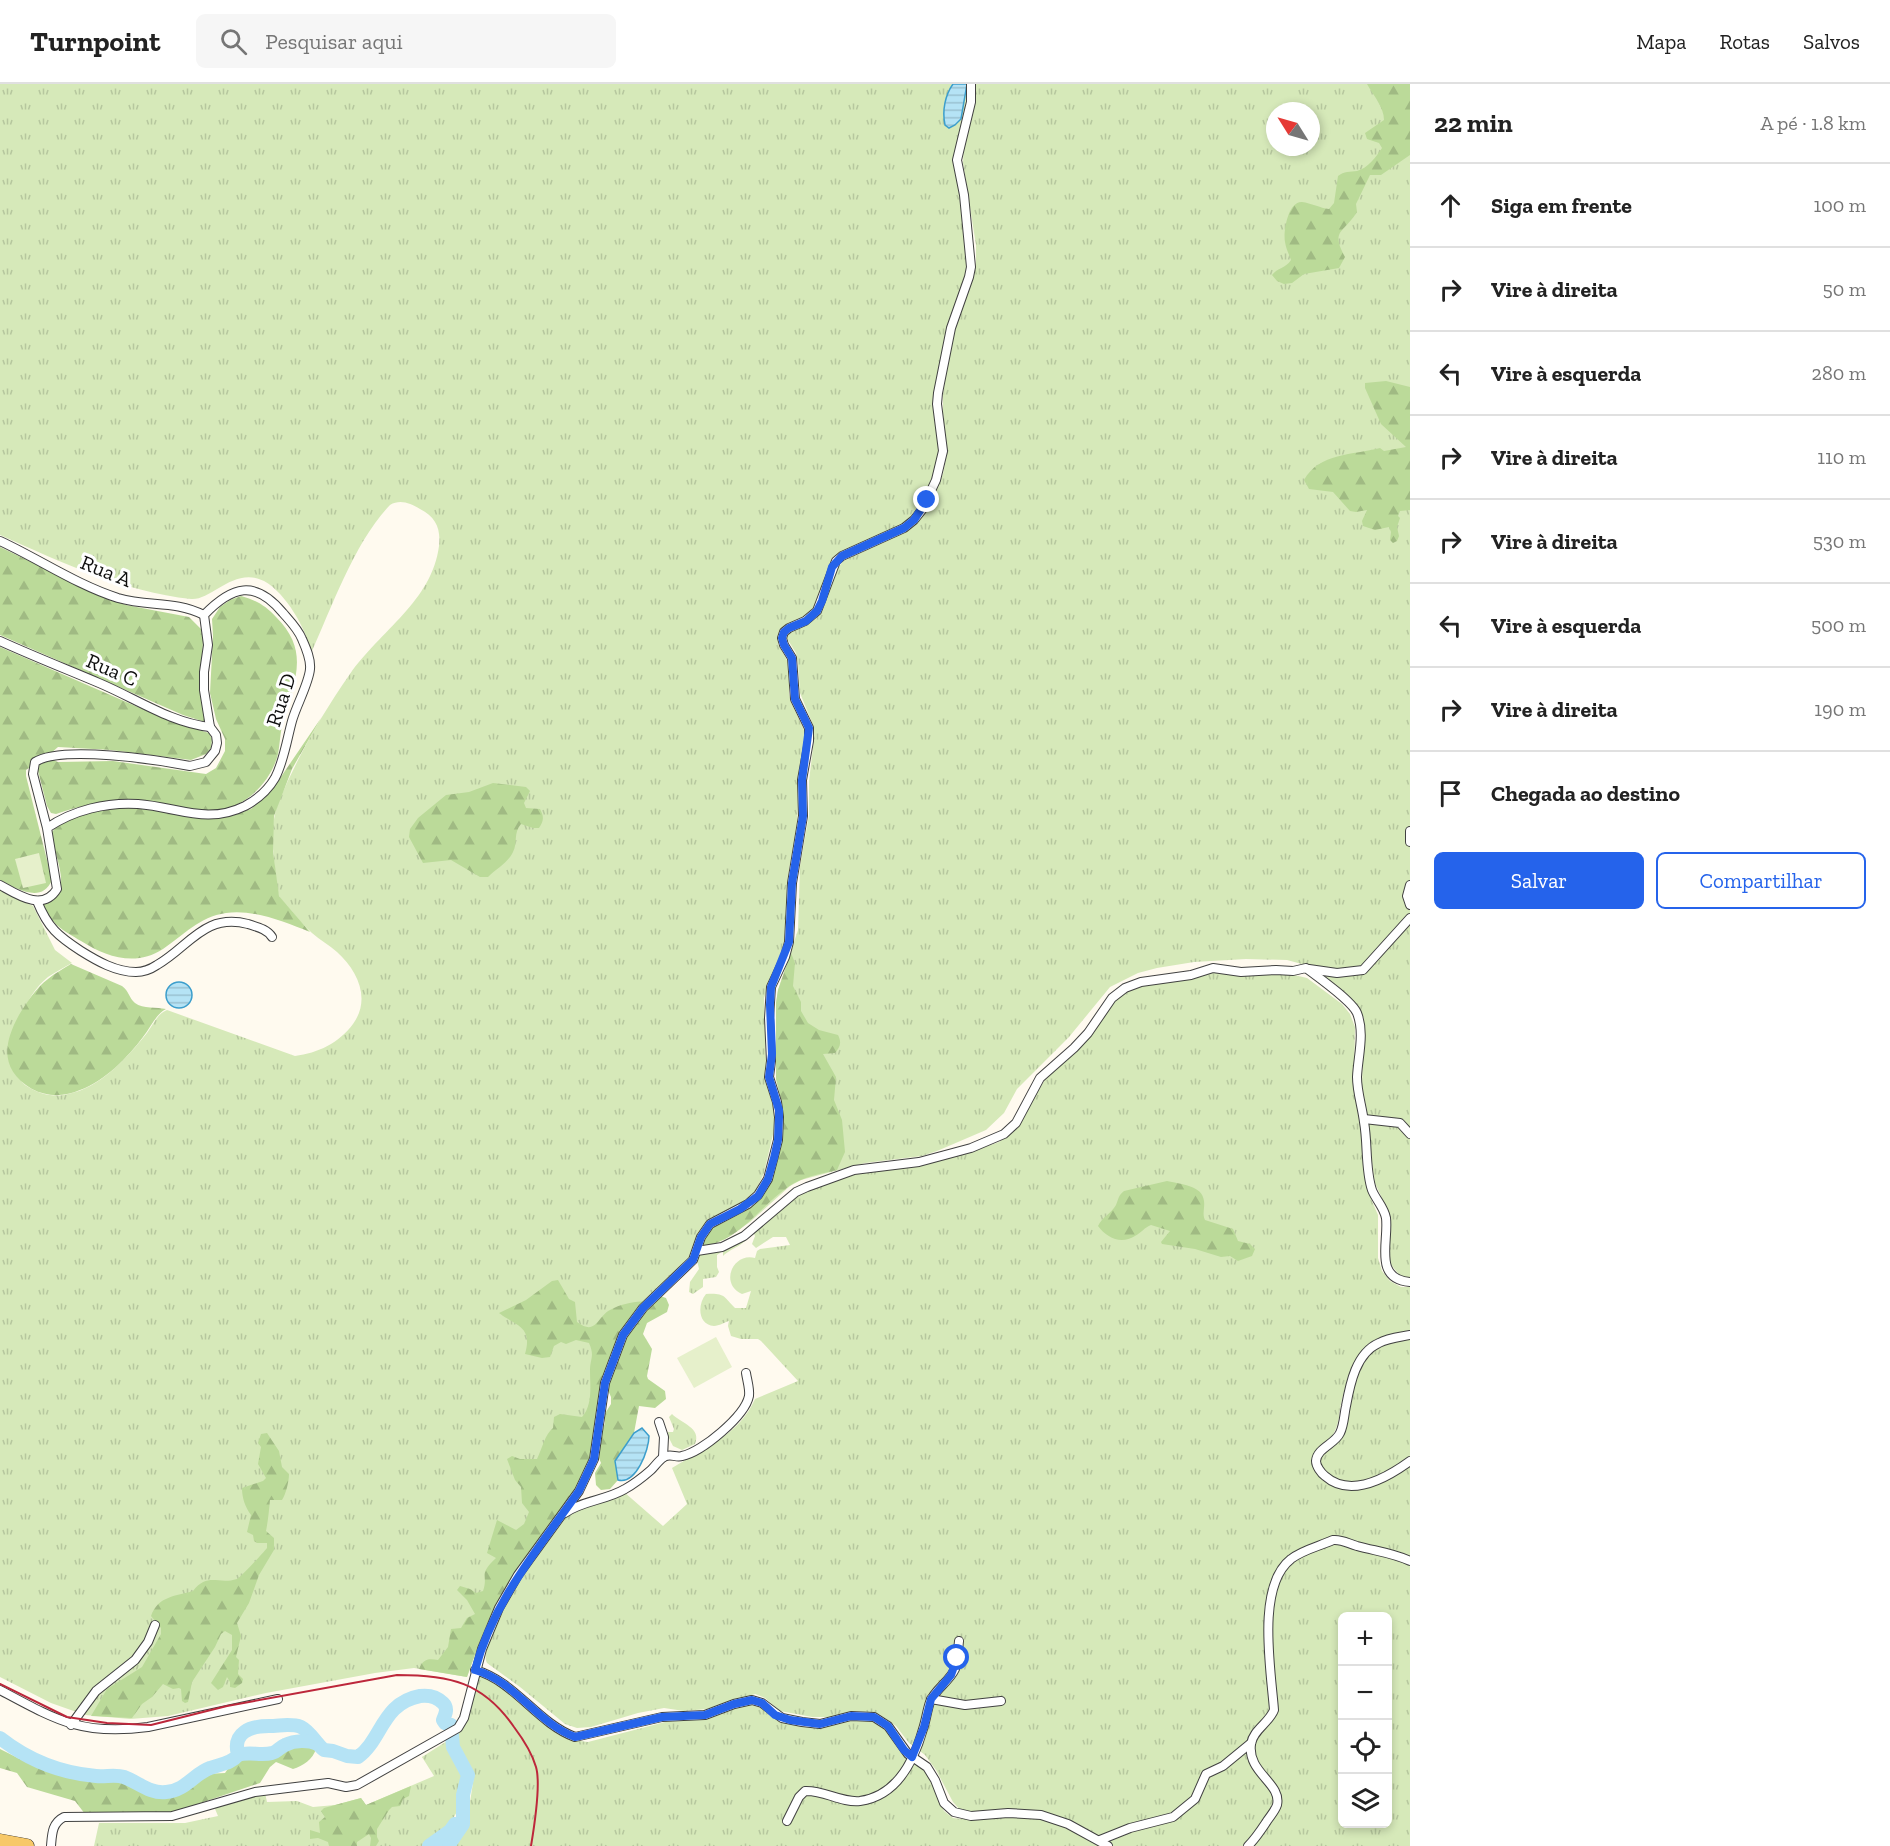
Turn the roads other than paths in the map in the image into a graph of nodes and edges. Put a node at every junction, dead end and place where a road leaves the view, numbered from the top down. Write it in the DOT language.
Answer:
graph roads {
  1 [pos="971,84"];
  2 [pos="0,541"];
  3 [pos="204,615"];
  4 [pos="0,641"];
  5 [pos="210,727"];
  6 [pos="47,828"];
  7 [pos="1410,831"];
  8 [pos="1410,842"];
  9 [pos="0,885"];
  10 [pos="1410,885"];
  11 [pos="37,901"];
  12 [pos="1410,905"];
  13 [pos="1410,918"];
  14 [pos="272,937"];
  15 [pos="1306,968"];
  16 [pos="1364,1119"];
  17 [pos="1410,1134"];
  18 [pos="697,1251"];
  19 [pos="1410,1282"];
  20 [pos="1410,1335"];
  21 [pos="746,1373"];
  22 [pos="659,1422"];
  23 [pos="663,1457"];
  24 [pos="1410,1461"];
  25 [pos="560,1517"];
  26 [pos="1410,1561"];
  27 [pos="155,1625"];
  28 [pos="959,1641"];
  29 [pos="475,1670"];
  30 [pos="0,1690"];
  31 [pos="278,1699"];
  32 [pos="931,1699"];
  33 [pos="1001,1701"];
  34 [pos="72,1725"];
  35 [pos="1251,1743"];
  36 [pos="912,1757"];
  37 [pos="787,1821"];
  38 [pos="1100,1840"];
  39 [pos="0,1841"];
  40 [pos="27,1846"];
  41 [pos="51,1846"];
  42 [pos="1108,1846"];
  43 [pos="1248,1846"];
  1 -- 18 [label="street"];
  2 -- 3 [label="street, Rua A"];
  3 -- 5 [label="street"];
  3 -- 6 [label="street, Rua D"];
  4 -- 5 [label="street, Rua C"];
  5 -- 6 [label="street"];
  6 -- 11 [label="street"];
  7 -- 8 [label="street"];
  9 -- 11 [label="street"];
  10 -- 12 [label="street"];
  11 -- 14 [label="street"];
  13 -- 15 [label="street"];
  15 -- 16 [label="street"];
  15 -- 18 [label="street"];
  16 -- 17 [label="street"];
  16 -- 19 [label="street"];
  18 -- 25 [label="street"];
  20 -- 24 [label="street"];
  21 -- 23 [label="street"];
  22 -- 23 [label="street"];
  23 -- 25 [label="street"];
  25 -- 29 [label="street"];
  26 -- 35 [label="street"];
  27 -- 34 [label="street"];
  28 -- 32 [label="street"];
  29 -- 36 [label="street"];
  29 -- 41 [label="street"];
  30 -- 34 [label="street"];
  31 -- 34 [label="street"];
  32 -- 33 [label="street"];
  32 -- 36 [label="street"];
  35 -- 38 [label="street"];
  35 -- 43 [label="street"];
  36 -- 37 [label="street"];
  36 -- 38 [label="street"];
  38 -- 42 [label="street"];
  39 -- 40 [label="main road"];
}
